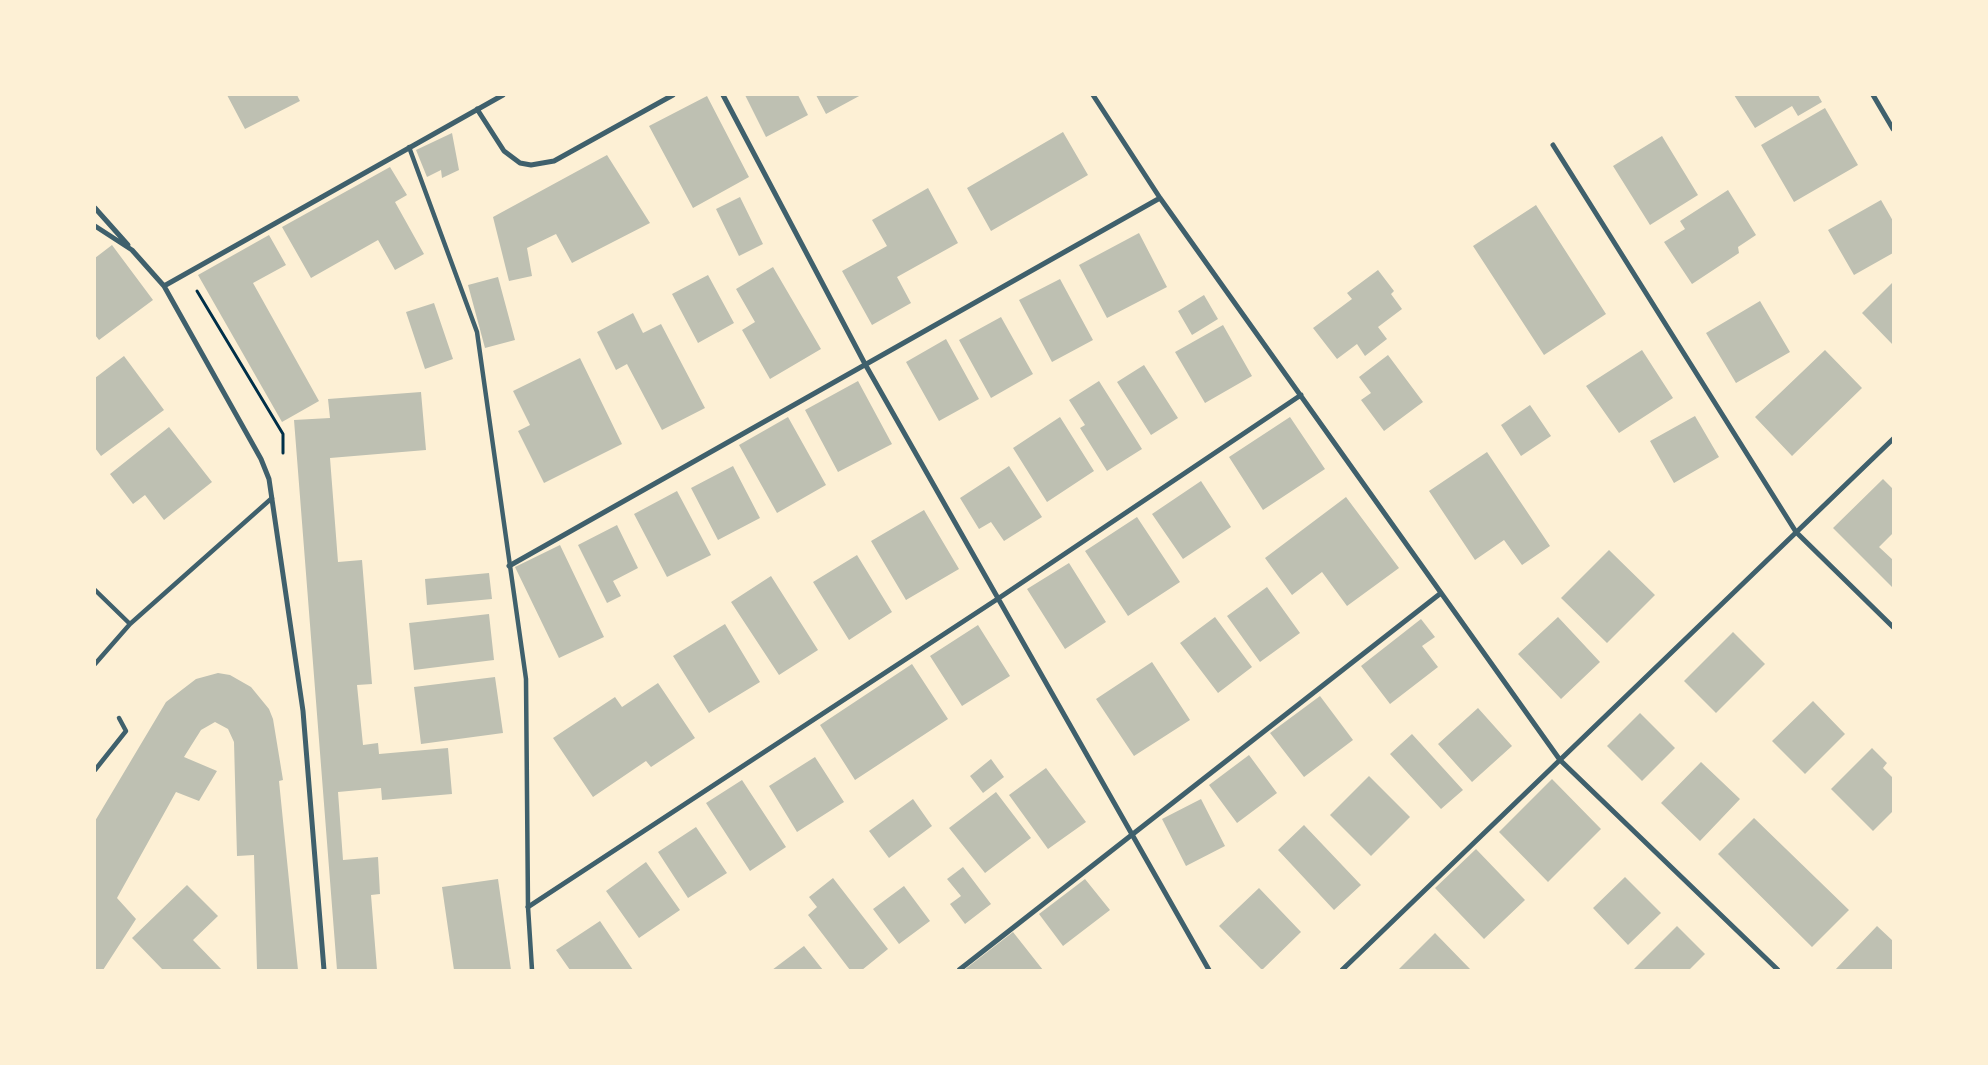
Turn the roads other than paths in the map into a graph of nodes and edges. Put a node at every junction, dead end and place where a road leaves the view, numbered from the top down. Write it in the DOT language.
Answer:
graph roads {
  1 [pos="503,95"];
  2 [pos="673,95"];
  3 [pos="724,95"];
  4 [pos="1093,95"];
  5 [pos="1872,95"];
  6 [pos="477,109"];
  7 [pos="1893,129"];
  8 [pos="1553,145"];
  9 [pos="409,147"];
  10 [pos="1160,198"];
  11 [pos="95,208"];
  12 [pos="95,226"];
  13 [pos="132,250"];
  14 [pos="164,286"];
  15 [pos="866,364"];
  16 [pos="1301,395"];
  17 [pos="1893,439"];
  18 [pos="273,498"];
  19 [pos="1796,532"];
  20 [pos="510,566"];
  21 [pos="95,590"];
  22 [pos="1441,593"];
  23 [pos="998,598"];
  24 [pos="130,624"];
  25 [pos="1893,626"];
  26 [pos="95,664"];
  27 [pos="119,718"];
  28 [pos="1560,760"];
  29 [pos="95,770"];
  30 [pos="1132,836"];
  31 [pos="528,907"];
  32 [pos="324,970"];
  33 [pos="532,970"];
  34 [pos="959,970"];
  35 [pos="1209,970"];
  36 [pos="1342,970"];
  37 [pos="1778,970"];
  1 -- 6 [label="street"];
  2 -- 6 [label="street"];
  3 -- 15 [label="street"];
  4 -- 10 [label="street"];
  5 -- 7 [label="street"];
  6 -- 9 [label="street"];
  8 -- 19 [label="street"];
  9 -- 14 [label="street"];
  9 -- 20 [label="street"];
  10 -- 15 [label="street"];
  10 -- 16 [label="street"];
  11 -- 13 [label="street"];
  12 -- 13 [label="street"];
  13 -- 14 [label="street"];
  14 -- 18 [label="street"];
  15 -- 20 [label="street"];
  15 -- 23 [label="street"];
  16 -- 22 [label="street"];
  16 -- 23 [label="street"];
  17 -- 19 [label="street"];
  18 -- 24 [label="street"];
  18 -- 32 [label="street"];
  19 -- 25 [label="street"];
  19 -- 28 [label="street"];
  20 -- 31 [label="street"];
  21 -- 24 [label="street"];
  22 -- 28 [label="street"];
  22 -- 30 [label="street"];
  23 -- 30 [label="street"];
  23 -- 31 [label="street"];
  24 -- 26 [label="street"];
  27 -- 29 [label="street"];
  28 -- 36 [label="street"];
  28 -- 37 [label="street"];
  30 -- 34 [label="street"];
  30 -- 35 [label="street"];
  31 -- 33 [label="street"];
}
